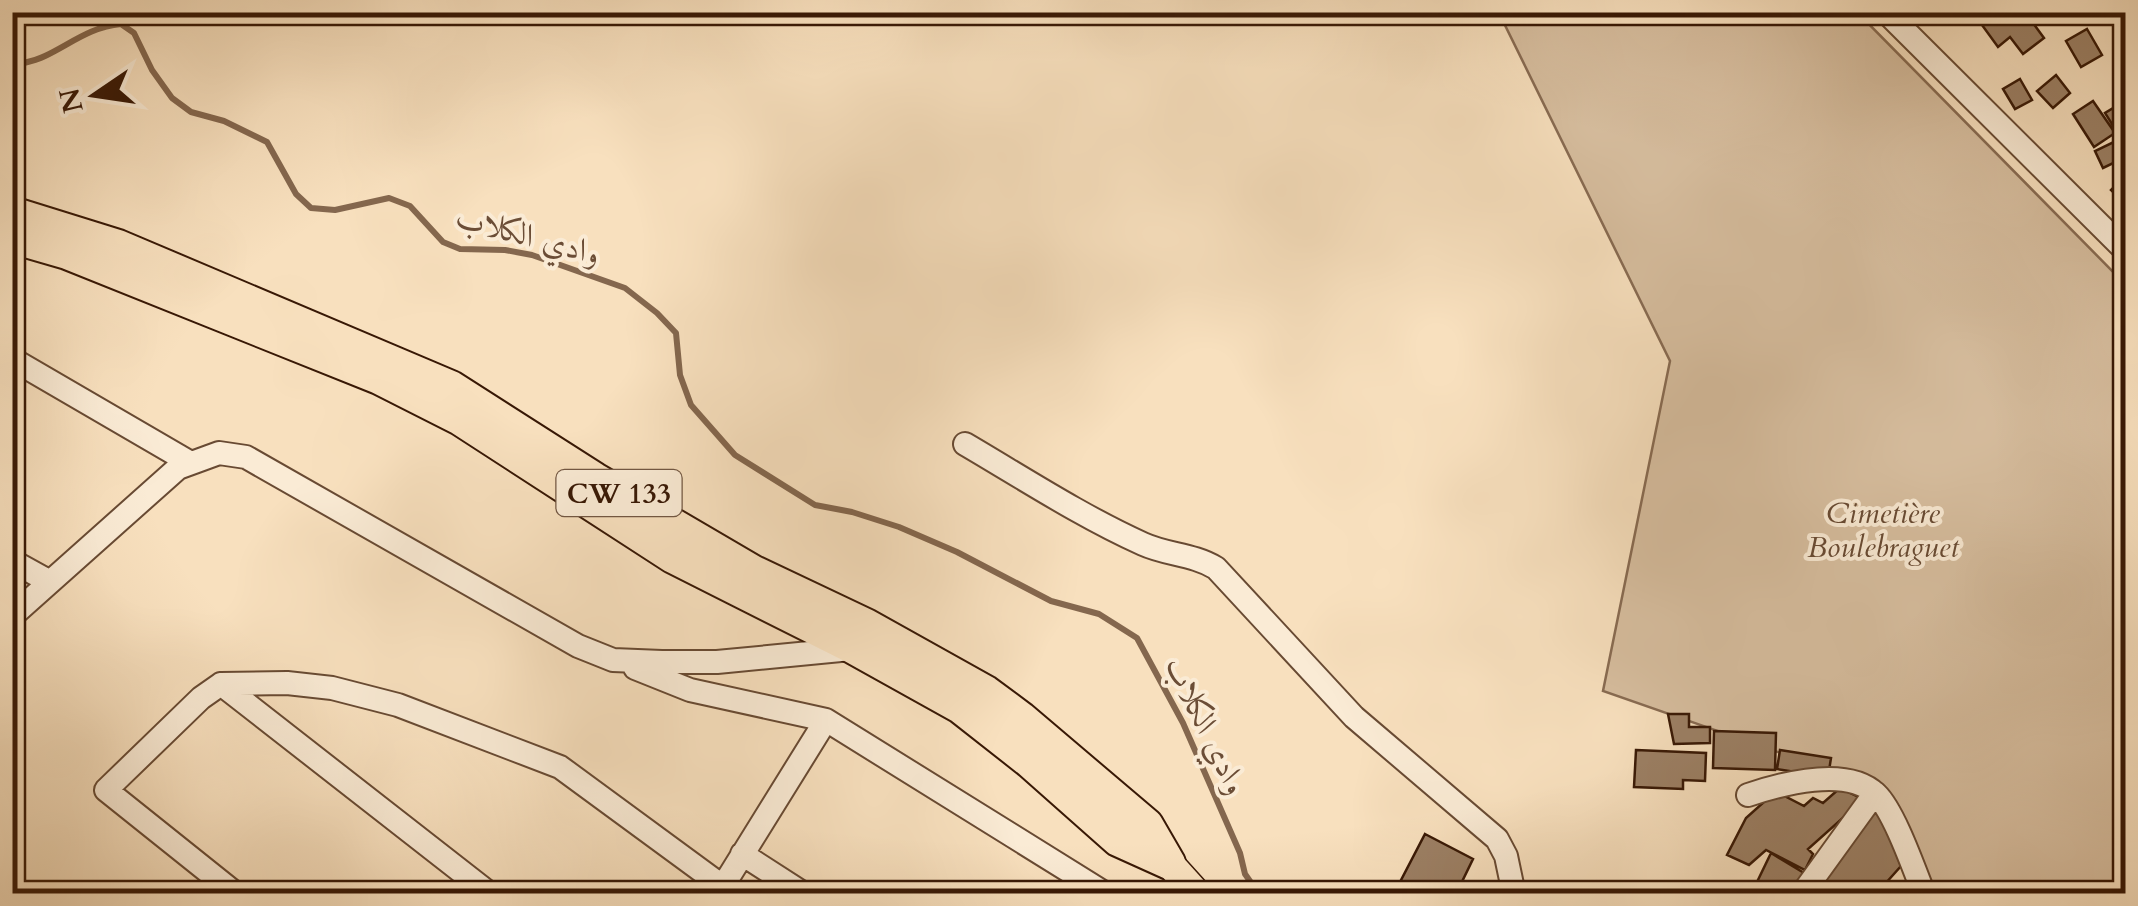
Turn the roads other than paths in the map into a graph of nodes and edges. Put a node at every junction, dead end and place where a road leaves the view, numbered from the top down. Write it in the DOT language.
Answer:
graph roads {
  1 [pos="1886,12"];
  2 [pos="12,213"];
  3 [pos="12,237"];
  4 [pos="2126,251"];
  5 [pos="12,359"];
  6 [pos="964,444"];
  7 [pos="189,462"];
  8 [pos="12,561"];
  9 [pos="50,582"];
  10 [pos="12,616"];
  11 [pos="860,637"];
  12 [pos="613,660"];
  13 [pos="222,684"];
  14 [pos="826,720"];
  15 [pos="1875,793"];
  16 [pos="1748,795"];
  17 [pos="742,854"];
  18 [pos="1168,863"];
  19 [pos="1920,884"];
  20 [pos="728,890"];
  21 [pos="236,894"];
  22 [pos="490,894"];
  23 [pos="804,894"];
  24 [pos="1106,894"];
  25 [pos="1197,894"];
  26 [pos="1514,894"];
  27 [pos="1802,894"];
  28 [pos="1900,894"];
  1 -- 4 [label="street"];
  2 -- 11 [label="highway, CW 133"];
  3 -- 11 [label="highway, CW 133"];
  5 -- 7 [label="street"];
  6 -- 26 [label="street"];
  7 -- 9 [label="street"];
  7 -- 12 [label="street"];
  8 -- 9 [label="street"];
  9 -- 10 [label="street"];
  11 -- 12 [label="street"];
  11 -- 18 [label="highway, CW 133"];
  12 -- 14 [label="street"];
  13 -- 20 [label="street"];
  13 -- 21 [label="street"];
  13 -- 22 [label="street"];
  14 -- 17 [label="street"];
  14 -- 24 [label="street"];
  15 -- 16 [label="street"];
  15 -- 19 [label="street"];
  15 -- 27 [label="street"];
  17 -- 20 [label="street"];
  17 -- 23 [label="street"];
  18 -- 25 [label="main road, CW 133"];
  19 -- 28 [label="street"];
}
